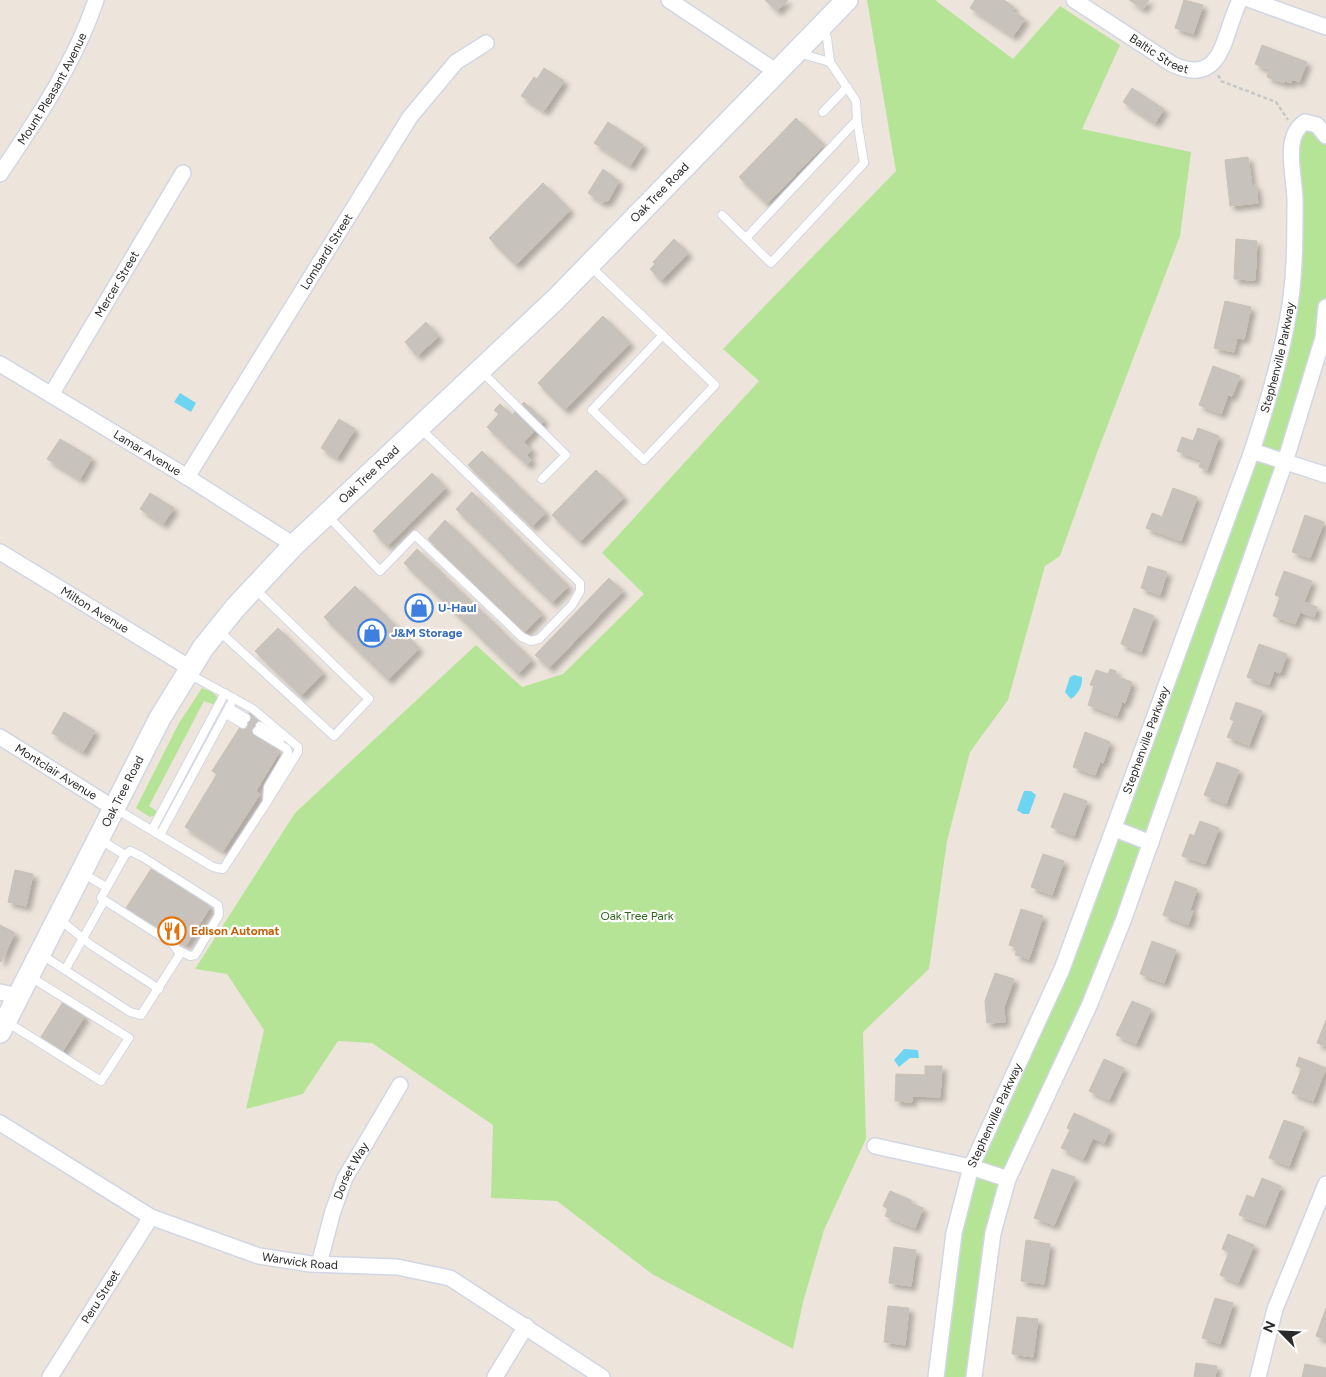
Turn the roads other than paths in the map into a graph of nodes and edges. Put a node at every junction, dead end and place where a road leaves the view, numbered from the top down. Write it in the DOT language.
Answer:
graph roads {
  1 [pos="96,0"];
  2 [pos="669,0"];
  3 [pos="847,0"];
  4 [pos="1074,0"];
  5 [pos="1240,0"];
  6 [pos="1251,0"];
  7 [pos="821,27"];
  8 [pos="1326,27"];
  9 [pos="486,43"];
  10 [pos="796,52"];
  11 [pos="830,62"];
  12 [pos="777,72"];
  13 [pos="847,87"];
  14 [pos="824,112"];
  15 [pos="857,120"];
  16 [pos="1326,136"];
  17 [pos="183,173"];
  18 [pos="0,174"];
  19 [pos="722,215"];
  20 [pos="746,238"];
  21 [pos="589,266"];
  22 [pos="1326,307"];
  23 [pos="663,336"];
  24 [pos="0,364"];
  25 [pos="481,371"];
  26 [pos="51,395"];
  27 [pos="420,428"];
  28 [pos="1252,450"];
  29 [pos="1286,462"];
  30 [pos="1326,475"];
  31 [pos="187,477"];
  32 [pos="542,479"];
  33 [pos="327,515"];
  34 [pos="294,545"];
  35 [pos="0,552"];
  36 [pos="253,587"];
  37 [pos="218,629"];
  38 [pos="188,670"];
  39 [pos="225,693"];
  40 [pos="234,698"];
  41 [pos="227,711"];
  42 [pos="245,721"];
  43 [pos="258,729"];
  44 [pos="0,737"];
  45 [pos="267,802"];
  46 [pos="112,807"];
  47 [pos="152,830"];
  48 [pos="1115,830"];
  49 [pos="160,835"];
  50 [pos="97,838"];
  51 [pos="1151,843"];
  52 [pos="125,855"];
  53 [pos="80,872"];
  54 [pos="106,887"];
  55 [pos="104,902"];
  56 [pos="57,917"];
  57 [pos="83,938"];
  58 [pos="178,950"];
  59 [pos="39,954"];
  60 [pos="65,970"];
  61 [pos="28,976"];
  62 [pos="159,989"];
  63 [pos="9,994"];
  64 [pos="3,1026"];
  65 [pos="400,1085"];
  66 [pos="0,1123"];
  67 [pos="875,1146"];
  68 [pos="971,1167"];
  69 [pos="1008,1179"];
  70 [pos="1326,1184"];
  71 [pos="151,1217"];
  72 [pos="319,1264"];
  73 [pos="526,1326"];
  74 [pos="50,1377"];
  75 [pos="495,1377"];
  76 [pos="602,1377"];
  77 [pos="936,1377"];
  78 [pos="974,1377"];
  79 [pos="1258,1377"];
  1 -- 18 [label="street, Mount Pleasant Avenue"];
  2 -- 12 [label="street"];
  3 -- 7 [label="main road, Oak Tree Road"];
  4 -- 5 [label="street, Baltic Street"];
  6 -- 8 [label="street"];
  7 -- 10 [label="main road, Oak Tree Road"];
  7 -- 11 [label="lane"];
  9 -- 31 [label="street, Lombardi Street"];
  10 -- 11 [label="lane"];
  10 -- 12 [label="main road, Oak Tree Road"];
  11 -- 13 [label="lane"];
  12 -- 21 [label="main road, Oak Tree Road"];
  13 -- 14 [label="lane"];
  13 -- 15 [label="lane"];
  15 -- 20 [label="lane"];
  15 -- 20 [label="lane"];
  16 -- 28 [label="street, Stephenville Parkway"];
  17 -- 26 [label="street, Mercer Street"];
  19 -- 20 [label="lane"];
  21 -- 23 [label="lane"];
  21 -- 25 [label="main road, Oak Tree Road"];
  22 -- 29 [label="street"];
  23 -- 23 [label="lane"];
  24 -- 26 [label="street, Lamar Avenue"];
  25 -- 27 [label="main road, Oak Tree Road"];
  25 -- 32 [label="lane"];
  26 -- 31 [label="street, Lamar Avenue"];
  27 -- 33 [label="main road, Oak Tree Road"];
  27 -- 33 [label="lane"];
  28 -- 29 [label="street"];
  28 -- 48 [label="street, Stephenville Parkway"];
  29 -- 30 [label="street"];
  29 -- 51 [label="street"];
  31 -- 34 [label="street, Lamar Avenue"];
  33 -- 34 [label="main road, Oak Tree Road"];
  34 -- 36 [label="main road, Oak Tree Road"];
  35 -- 38 [label="street, Milton Avenue"];
  36 -- 37 [label="main road, Oak Tree Road"];
  36 -- 37 [label="lane"];
  37 -- 38 [label="main road, Oak Tree Road"];
  38 -- 39 [label="lane"];
  38 -- 46 [label="main road, Oak Tree Road"];
  39 -- 40 [label="lane"];
  39 -- 47 [label="lane"];
  40 -- 41 [label="lane"];
  40 -- 45 [label="lane"];
  41 -- 42 [label="lane"];
  41 -- 49 [label="lane"];
  43 -- 45 [label="lane"];
  44 -- 46 [label="street, Montclair Avenue"];
  45 -- 49 [label="lane"];
  46 -- 47 [label="lane"];
  46 -- 50 [label="main road, Oak Tree Road"];
  47 -- 49 [label="lane"];
  48 -- 51 [label="street"];
  48 -- 68 [label="street, Stephenville Parkway"];
  50 -- 52 [label="lane"];
  50 -- 53 [label="main road, Oak Tree Road"];
  51 -- 69 [label="street"];
  52 -- 54 [label="lane"];
  52 -- 58 [label="lane"];
  53 -- 54 [label="lane"];
  53 -- 56 [label="main road, Oak Tree Road"];
  54 -- 55 [label="lane"];
  55 -- 57 [label="lane"];
  55 -- 58 [label="lane"];
  56 -- 57 [label="lane"];
  56 -- 59 [label="main road, Oak Tree Road"];
  57 -- 60 [label="lane"];
  57 -- 62 [label="lane"];
  58 -- 62 [label="lane"];
  59 -- 60 [label="lane"];
  59 -- 61 [label="main road, Oak Tree Road"];
  60 -- 62 [label="lane"];
  61 -- 63 [label="main road, Oak Tree Road"];
  61 -- 64 [label="lane"];
  63 -- 64 [label="main road, Oak Tree Road"];
  65 -- 72 [label="street, Dorset Way"];
  66 -- 71 [label="street, Warwick Road"];
  67 -- 68 [label="street"];
  68 -- 69 [label="street"];
  68 -- 77 [label="street, Stephenville Parkway"];
  69 -- 78 [label="street"];
  70 -- 79 [label="street"];
  71 -- 72 [label="street, Warwick Road"];
  71 -- 74 [label="street, Peru Street"];
  72 -- 73 [label="street, Warwick Road"];
  73 -- 75 [label="street"];
  73 -- 76 [label="street, Warwick Road"];
}
